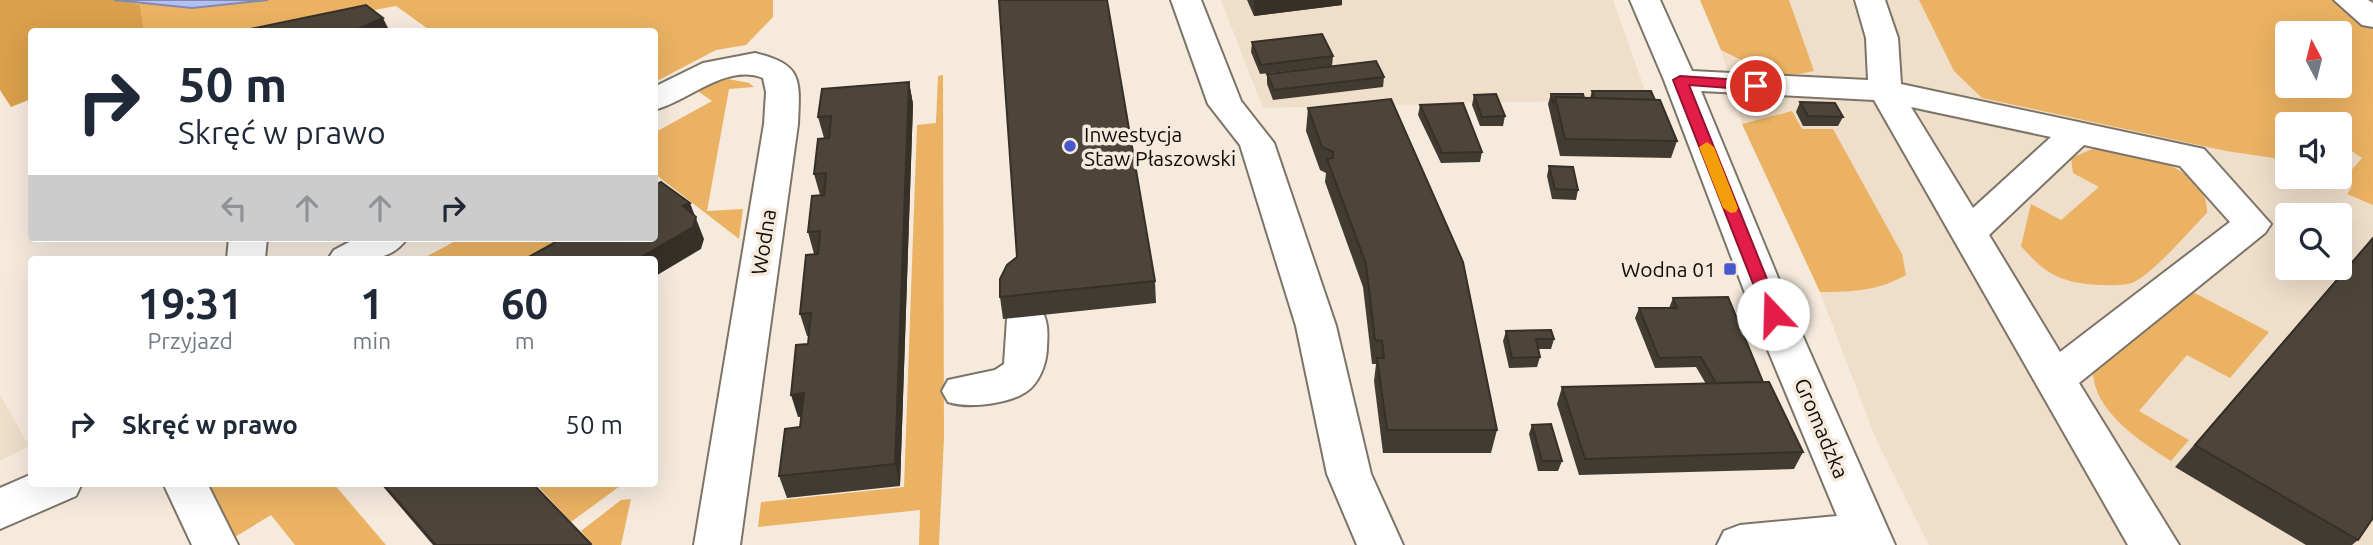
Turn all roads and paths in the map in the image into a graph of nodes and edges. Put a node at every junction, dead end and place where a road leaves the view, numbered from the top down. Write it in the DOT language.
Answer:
graph roads {
  1 [pos="1186,0"];
  2 [pos="1645,0"];
  3 [pos="1870,0"];
  4 [pos="2348,0"];
  5 [pos="2373,18"];
  6 [pos="1680,80"];
  7 [pos="1885,91"];
  8 [pos="658,98"];
  9 [pos="2077,132"];
  10 [pos="1969,233"];
  11 [pos="380,242"];
  12 [pos="353,256"];
  13 [pos="1027,320"];
  14 [pos="2055,379"];
  15 [pos="963,390"];
  16 [pos="49,487"];
  17 [pos="186,487"];
  18 [pos="0,510"];
  19 [pos="1869,539"];
  20 [pos="215,545"];
  21 [pos="717,545"];
  22 [pos="1380,545"];
  23 [pos="1740,545"];
  24 [pos="2156,545"];
  1 -- 22 [label="street"];
  2 -- 6 [label="street, Gromadzka"];
  3 -- 7 [label="street"];
  4 -- 5 [label="street"];
  6 -- 7 [label="street"];
  6 -- 19 [label="street, Gromadzka"];
  7 -- 9 [label="street"];
  7 -- 10 [label="street"];
  8 -- 21 [label="street, Wodna"];
  9 -- 10 [label="street"];
  9 -- 14 [label="street"];
  10 -- 14 [label="street"];
  11 -- 12 [label="street"];
  13 -- 15 [label="street"];
  14 -- 24 [label="street"];
  16 -- 18 [label="street"];
  17 -- 20 [label="street"];
  19 -- 23 [label="street"];
}
